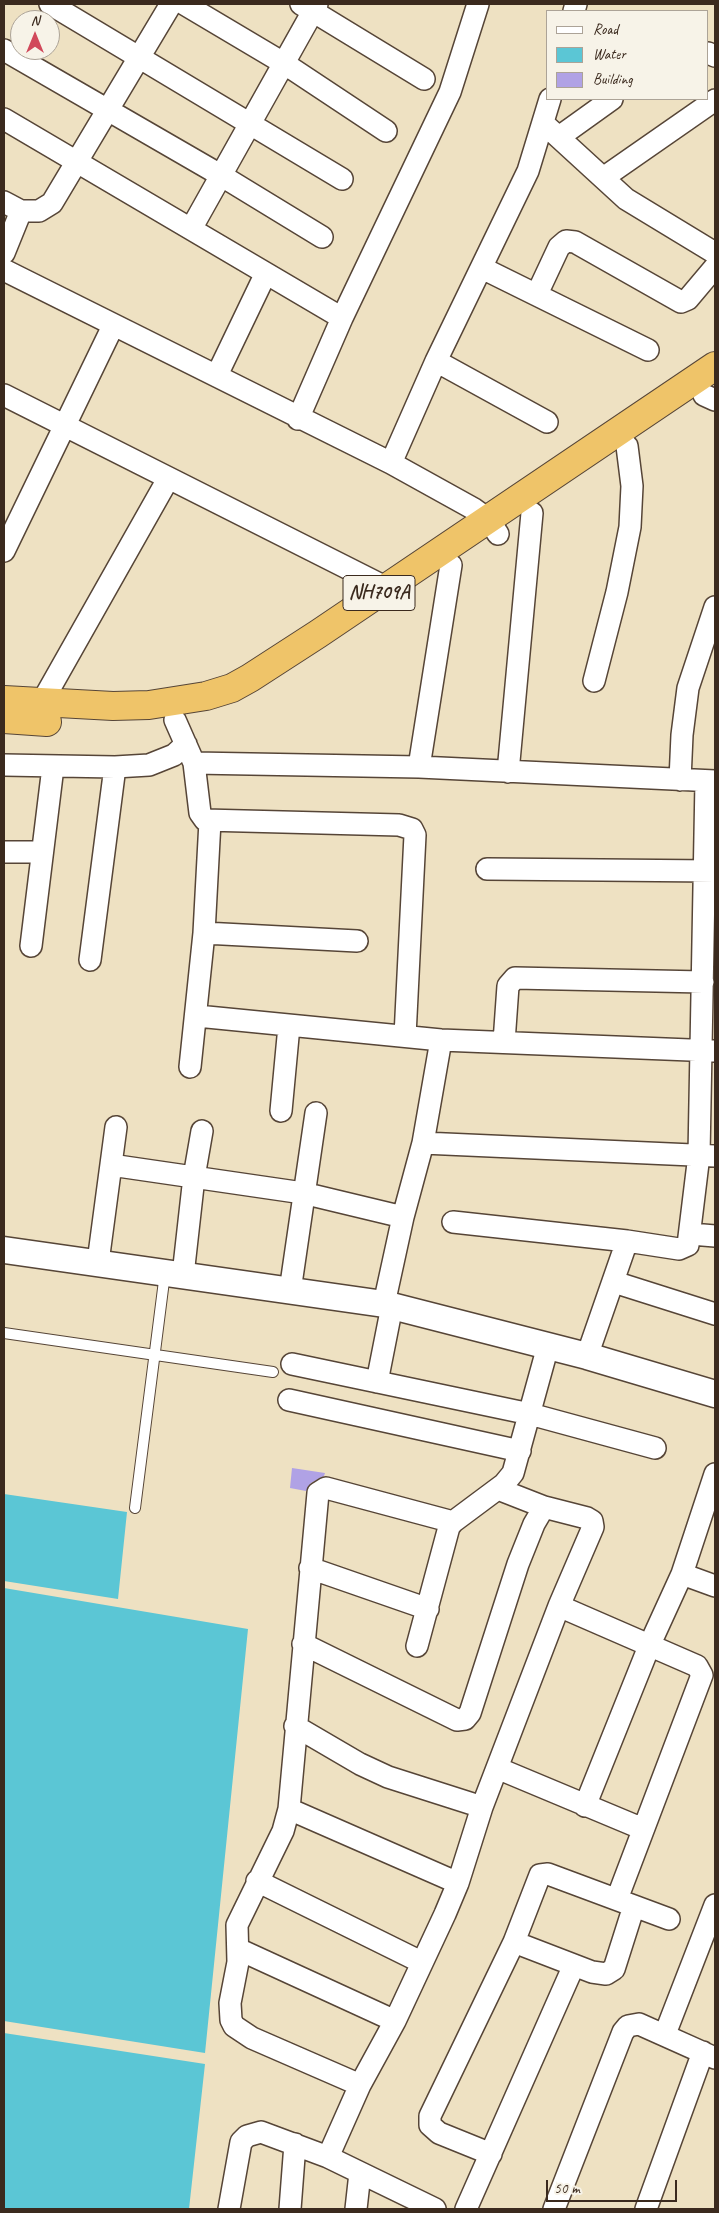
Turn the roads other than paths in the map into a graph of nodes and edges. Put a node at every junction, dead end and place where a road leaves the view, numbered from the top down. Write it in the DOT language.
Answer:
graph roads {
  1 [pos="50,4"];
  2 [pos="171,4"];
  3 [pos="184,4"];
  4 [pos="474,5"];
  5 [pos="311,6"];
  6 [pos="4,50"];
  7 [pos="137,57"];
  8 [pos="285,64"];
  9 [pos="424,79"];
  10 [pos="550,100"];
  11 [pos="611,100"];
  12 [pos="715,100"];
  13 [pos="107,109"];
  14 [pos="4,119"];
  15 [pos="252,123"];
  16 [pos="543,123"];
  17 [pos="386,131"];
  18 [pos="559,138"];
  19 [pos="77,162"];
  20 [pos="222,176"];
  21 [pos="603,178"];
  22 [pos="342,179"];
  23 [pos="13,206"];
  24 [pos="192,229"];
  25 [pos="322,237"];
  26 [pos="4,253"];
  27 [pos="715,253"];
  28 [pos="715,267"];
  29 [pos="482,268"];
  30 [pos="4,270"];
  31 [pos="265,274"];
  32 [pos="537,294"];
  33 [pos="342,318"];
  34 [pos="113,326"];
  35 [pos="648,350"];
  36 [pos="436,361"];
  37 [pos="715,366"];
  38 [pos="217,375"];
  39 [pos="712,394"];
  40 [pos="4,395"];
  41 [pos="298,419"];
  42 [pos="547,422"];
  43 [pos="65,426"];
  44 [pos="628,446"];
  45 [pos="391,463"];
  46 [pos="168,479"];
  47 [pos="532,513"];
  48 [pos="493,527"];
  49 [pos="4,551"];
  50 [pos="451,565"];
  51 [pos="387,588"];
  52 [pos="715,607"];
  53 [pos="594,680"];
  54 [pos="4,700"];
  55 [pos="42,702"];
  56 [pos="4,720"];
  57 [pos="174,720"];
  58 [pos="190,753"];
  59 [pos="4,765"];
  60 [pos="53,767"];
  61 [pos="115,768"];
  62 [pos="419,768"];
  63 [pos="508,772"];
  64 [pos="680,780"];
  65 [pos="711,781"];
  66 [pos="210,821"];
  67 [pos="4,852"];
  68 [pos="42,852"];
  69 [pos="487,869"];
  70 [pos="710,871"];
  71 [pos="204,933"];
  72 [pos="357,941"];
  73 [pos="31,946"];
  74 [pos="90,960"];
  75 [pos="703,982"];
  76 [pos="196,1016"];
  77 [pos="289,1026"];
  78 [pos="405,1036"];
  79 [pos="441,1040"];
  80 [pos="504,1042"];
  81 [pos="709,1051"];
  82 [pos="190,1067"];
  83 [pos="280,1111"];
  84 [pos="316,1113"];
  85 [pos="116,1126"];
  86 [pos="202,1132"];
  87 [pos="423,1143"];
  88 [pos="707,1156"];
  89 [pos="111,1164"];
  90 [pos="194,1177"];
  91 [pos="303,1193"];
  92 [pos="403,1217"];
  93 [pos="453,1222"];
  94 [pos="691,1234"];
  95 [pos="715,1236"];
  96 [pos="627,1241"];
  97 [pos="4,1250"];
  98 [pos="98,1262"];
  99 [pos="174,1274"];
  100 [pos="614,1282"];
  101 [pos="290,1291"];
  102 [pos="388,1306"];
  103 [pos="715,1314"];
  104 [pos="4,1333"];
  105 [pos="548,1346"];
  106 [pos="154,1355"];
  107 [pos="587,1356"];
  108 [pos="282,1368"];
  109 [pos="377,1382"];
  110 [pos="715,1394"];
  111 [pos="289,1400"];
  112 [pos="530,1414"];
  113 [pos="655,1448"];
  114 [pos="520,1451"];
  115 [pos="715,1474"];
  116 [pos="498,1489"];
  117 [pos="544,1507"];
  118 [pos="135,1508"];
  119 [pos="453,1522"];
  120 [pos="310,1568"];
  121 [pos="682,1574"];
  122 [pos="715,1586"];
  123 [pos="559,1606"];
  124 [pos="428,1609"];
  125 [pos="303,1644"];
  126 [pos="650,1644"];
  127 [pos="417,1646"];
  128 [pos="296,1726"];
  129 [pos="497,1768"];
  130 [pos="586,1806"];
  131 [pos="482,1807"];
  132 [pos="289,1809"];
  133 [pos="643,1829"];
  134 [pos="256,1882"];
  135 [pos="458,1883"];
  136 [pos="625,1903"];
  137 [pos="715,1906"];
  138 [pos="669,1919"];
  139 [pos="514,1942"];
  140 [pos="238,1949"];
  141 [pos="421,1962"];
  142 [pos="574,1966"];
  143 [pos="395,2021"];
  144 [pos="665,2034"];
  145 [pos="709,2055"];
  146 [pos="360,2086"];
  147 [pos="295,2144"];
  148 [pos="491,2154"];
  149 [pos="328,2157"];
  150 [pos="360,2173"];
  151 [pos="229,2209"];
  152 [pos="290,2209"];
  153 [pos="356,2209"];
  154 [pos="435,2209"];
  155 [pos="466,2209"];
  156 [pos="554,2209"];
  157 [pos="646,2209"];
  1 -- 7 [label="street"];
  2 -- 7 [label="street"];
  3 -- 8 [label="street"];
  4 -- 33 [label="street"];
  5 -- 8 [label="street"];
  5 -- 9 [label="street"];
  6 -- 13 [label="street"];
  7 -- 13 [label="street"];
  7 -- 15 [label="street"];
  8 -- 15 [label="street"];
  8 -- 17 [label="street"];
  10 -- 16 [label="street"];
  11 -- 18 [label="street"];
  12 -- 21 [label="street"];
  13 -- 19 [label="street"];
  13 -- 20 [label="street"];
  14 -- 19 [label="street"];
  15 -- 20 [label="street"];
  15 -- 22 [label="street"];
  16 -- 18 [label="street"];
  16 -- 29 [label="street"];
  18 -- 21 [label="street"];
  19 -- 23 [label="street"];
  19 -- 24 [label="street"];
  20 -- 24 [label="street"];
  20 -- 25 [label="street"];
  21 -- 27 [label="street"];
  23 -- 26 [label="street"];
  24 -- 31 [label="street"];
  28 -- 32 [label="street"];
  29 -- 32 [label="street"];
  29 -- 36 [label="street"];
  30 -- 34 [label="street"];
  31 -- 33 [label="street"];
  31 -- 38 [label="street"];
  32 -- 35 [label="street"];
  33 -- 41 [label="street"];
  34 -- 38 [label="street"];
  34 -- 43 [label="street"];
  36 -- 42 [label="street"];
  36 -- 45 [label="street"];
  37 -- 48 [label="highway, NH709A"];
  38 -- 41 [label="street"];
  39 -- 44 [label="highway, NH709A"];
  40 -- 43 [label="street"];
  41 -- 45 [label="street"];
  43 -- 46 [label="street"];
  43 -- 49 [label="street"];
  44 -- 47 [label="highway, NH709A"];
  44 -- 53 [label="street"];
  45 -- 48 [label="street"];
  46 -- 51 [label="street"];
  46 -- 55 [label="street"];
  47 -- 48 [label="highway, NH709A"];
  47 -- 63 [label="street"];
  48 -- 50 [label="highway, NH709A"];
  48 -- 51 [label="highway, NH709A"];
  50 -- 57 [label="highway, NH709A"];
  50 -- 62 [label="street"];
  51 -- 55 [label="highway, NH709A"];
  52 -- 64 [label="street"];
  54 -- 55 [label="highway, NH709A"];
  56 -- 57 [label="highway, NH709A"];
  57 -- 58 [label="street"];
  58 -- 61 [label="street"];
  58 -- 62 [label="street"];
  58 -- 66 [label="street"];
  59 -- 60 [label="street"];
  60 -- 61 [label="street"];
  60 -- 68 [label="street"];
  61 -- 74 [label="street"];
  62 -- 63 [label="street"];
  63 -- 64 [label="street"];
  64 -- 65 [label="street"];
  65 -- 70 [label="street"];
  66 -- 71 [label="street"];
  66 -- 78 [label="street"];
  67 -- 68 [label="street"];
  68 -- 73 [label="street"];
  69 -- 70 [label="street"];
  70 -- 75 [label="street"];
  71 -- 72 [label="street"];
  71 -- 76 [label="street"];
  75 -- 80 [label="street"];
  75 -- 81 [label="street"];
  76 -- 77 [label="street"];
  76 -- 82 [label="street"];
  77 -- 78 [label="street"];
  77 -- 83 [label="street"];
  78 -- 79 [label="street"];
  79 -- 80 [label="street"];
  79 -- 87 [label="street"];
  80 -- 81 [label="street"];
  81 -- 88 [label="street"];
  84 -- 91 [label="street"];
  85 -- 89 [label="street"];
  86 -- 90 [label="street"];
  87 -- 88 [label="street"];
  87 -- 92 [label="street"];
  88 -- 94 [label="street"];
  89 -- 90 [label="street"];
  89 -- 98 [label="street"];
  90 -- 91 [label="street"];
  90 -- 99 [label="street"];
  91 -- 92 [label="street"];
  91 -- 101 [label="street"];
  92 -- 102 [label="street"];
  93 -- 96 [label="street"];
  94 -- 95 [label="street"];
  94 -- 96 [label="street"];
  96 -- 100 [label="street"];
  97 -- 98 [label="street"];
  98 -- 99 [label="street"];
  99 -- 101 [label="street"];
  99 -- 106 [label="lane"];
  100 -- 103 [label="street"];
  100 -- 107 [label="street"];
  101 -- 102 [label="street"];
  102 -- 105 [label="street"];
  102 -- 109 [label="street"];
  104 -- 106 [label="lane"];
  105 -- 107 [label="street"];
  105 -- 112 [label="street"];
  106 -- 108 [label="lane"];
  106 -- 118 [label="lane"];
  107 -- 110 [label="street"];
  108 -- 109 [label="street"];
  109 -- 112 [label="street"];
  111 -- 114 [label="street"];
  112 -- 113 [label="street"];
  112 -- 114 [label="street"];
  114 -- 116 [label="street"];
  115 -- 121 [label="street"];
  116 -- 117 [label="street"];
  116 -- 119 [label="street"];
  117 -- 123 [label="street"];
  117 -- 125 [label="street"];
  119 -- 120 [label="street"];
  119 -- 124 [label="street"];
  120 -- 124 [label="street"];
  120 -- 125 [label="street"];
  121 -- 122 [label="street"];
  121 -- 126 [label="street"];
  123 -- 126 [label="street"];
  123 -- 129 [label="street"];
  124 -- 127 [label="street"];
  125 -- 128 [label="street"];
  126 -- 130 [label="street"];
  126 -- 133 [label="street"];
  128 -- 131 [label="street"];
  128 -- 132 [label="street"];
  129 -- 130 [label="street"];
  129 -- 131 [label="street"];
  130 -- 133 [label="street"];
  131 -- 135 [label="street"];
  132 -- 134 [label="street"];
  132 -- 135 [label="street"];
  133 -- 136 [label="street"];
  134 -- 140 [label="street"];
  134 -- 141 [label="street"];
  135 -- 141 [label="street"];
  136 -- 138 [label="street"];
  136 -- 139 [label="street"];
  136 -- 142 [label="street"];
  137 -- 144 [label="street"];
  139 -- 142 [label="street"];
  139 -- 148 [label="street"];
  140 -- 143 [label="street"];
  140 -- 146 [label="street"];
  141 -- 143 [label="street"];
  142 -- 148 [label="street"];
  143 -- 146 [label="street"];
  144 -- 145 [label="street"];
  144 -- 156 [label="street"];
  145 -- 157 [label="street"];
  146 -- 149 [label="street"];
  147 -- 149 [label="street"];
  147 -- 151 [label="street"];
  147 -- 152 [label="street"];
  148 -- 155 [label="street"];
  149 -- 150 [label="street"];
  150 -- 153 [label="street"];
  150 -- 154 [label="street"];
}
